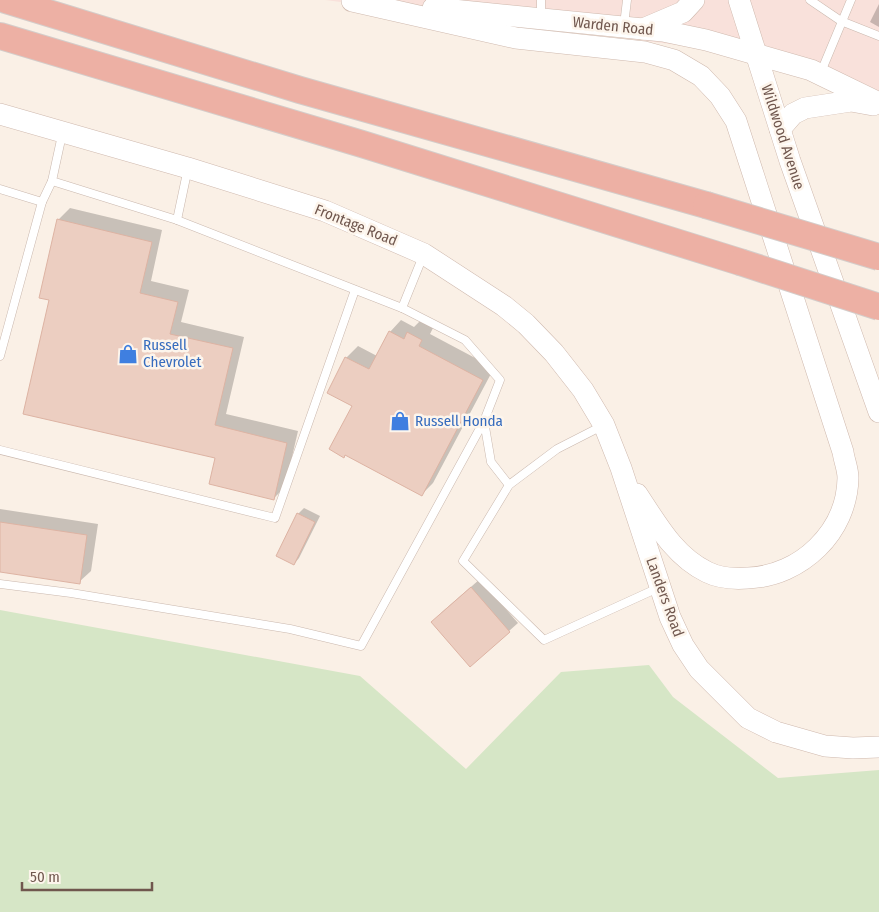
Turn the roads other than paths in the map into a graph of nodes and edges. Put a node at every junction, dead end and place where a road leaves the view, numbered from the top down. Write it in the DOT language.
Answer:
graph roads {
  1 [pos="6,0"];
  2 [pos="346,0"];
  3 [pos="626,0"];
  4 [pos="694,0"];
  5 [pos="810,0"];
  6 [pos="850,0"];
  7 [pos="743,1"];
  8 [pos="541,9"];
  9 [pos="841,21"];
  10 [pos="634,28"];
  11 [pos="0,36"];
  12 [pos="879,36"];
  13 [pos="756,55"];
  14 [pos="820,74"];
  15 [pos="879,104"];
  16 [pos="0,114"];
  17 [pos="780,130"];
  18 [pos="63,133"];
  19 [pos="188,168"];
  20 [pos="52,181"];
  21 [pos="0,189"];
  22 [pos="42,202"];
  23 [pos="177,220"];
  24 [pos="424,254"];
  25 [pos="879,257"];
  26 [pos="355,290"];
  27 [pos="879,306"];
  28 [pos="402,308"];
  29 [pos="0,356"];
  30 [pos="879,412"];
  31 [pos="484,420"];
  32 [pos="604,425"];
  33 [pos="0,450"];
  34 [pos="621,468"];
  35 [pos="509,485"];
  36 [pos="0,584"];
  37 [pos="660,587"];
  38 [pos="879,746"];
  1 -- 25 [label="highway, bridge"];
  2 -- 8 [label="main road, Warden Road"];
  2 -- 34 [label="main road"];
  3 -- 10 [label="lane"];
  4 -- 10 [label="main road"];
  5 -- 9 [label="lane"];
  6 -- 9 [label="lane"];
  7 -- 13 [label="main road, Wildwood Avenue"];
  8 -- 10 [label="main road, Warden Road"];
  9 -- 12 [label="lane"];
  9 -- 14 [label="lane"];
  10 -- 13 [label="main road, Warden Road"];
  11 -- 27 [label="highway, bridge"];
  13 -- 14 [label="main road, Warden Road"];
  13 -- 17 [label="main road, Wildwood Avenue"];
  14 -- 15 [label="main road, Warden Road"];
  15 -- 17 [label="main road"];
  16 -- 18 [label="main road, Frontage Road"];
  17 -- 30 [label="main road, Wildwood Avenue"];
  18 -- 19 [label="main road, Frontage Road"];
  18 -- 20 [label="lane"];
  19 -- 23 [label="lane"];
  19 -- 24 [label="main road, Frontage Road"];
  20 -- 22 [label="lane"];
  20 -- 23 [label="lane"];
  21 -- 22 [label="lane"];
  22 -- 29 [label="lane"];
  23 -- 26 [label="lane"];
  24 -- 28 [label="lane"];
  24 -- 32 [label="main road, Frontage Road"];
  26 -- 28 [label="lane"];
  26 -- 33 [label="lane"];
  28 -- 31 [label="lane"];
  31 -- 35 [label="lane"];
  31 -- 36 [label="lane"];
  32 -- 34 [label="main road, Frontage Road"];
  32 -- 35 [label="lane"];
  34 -- 37 [label="main road, Landers Road"];
  35 -- 37 [label="lane"];
  37 -- 38 [label="main road, Landers Road"];
}
